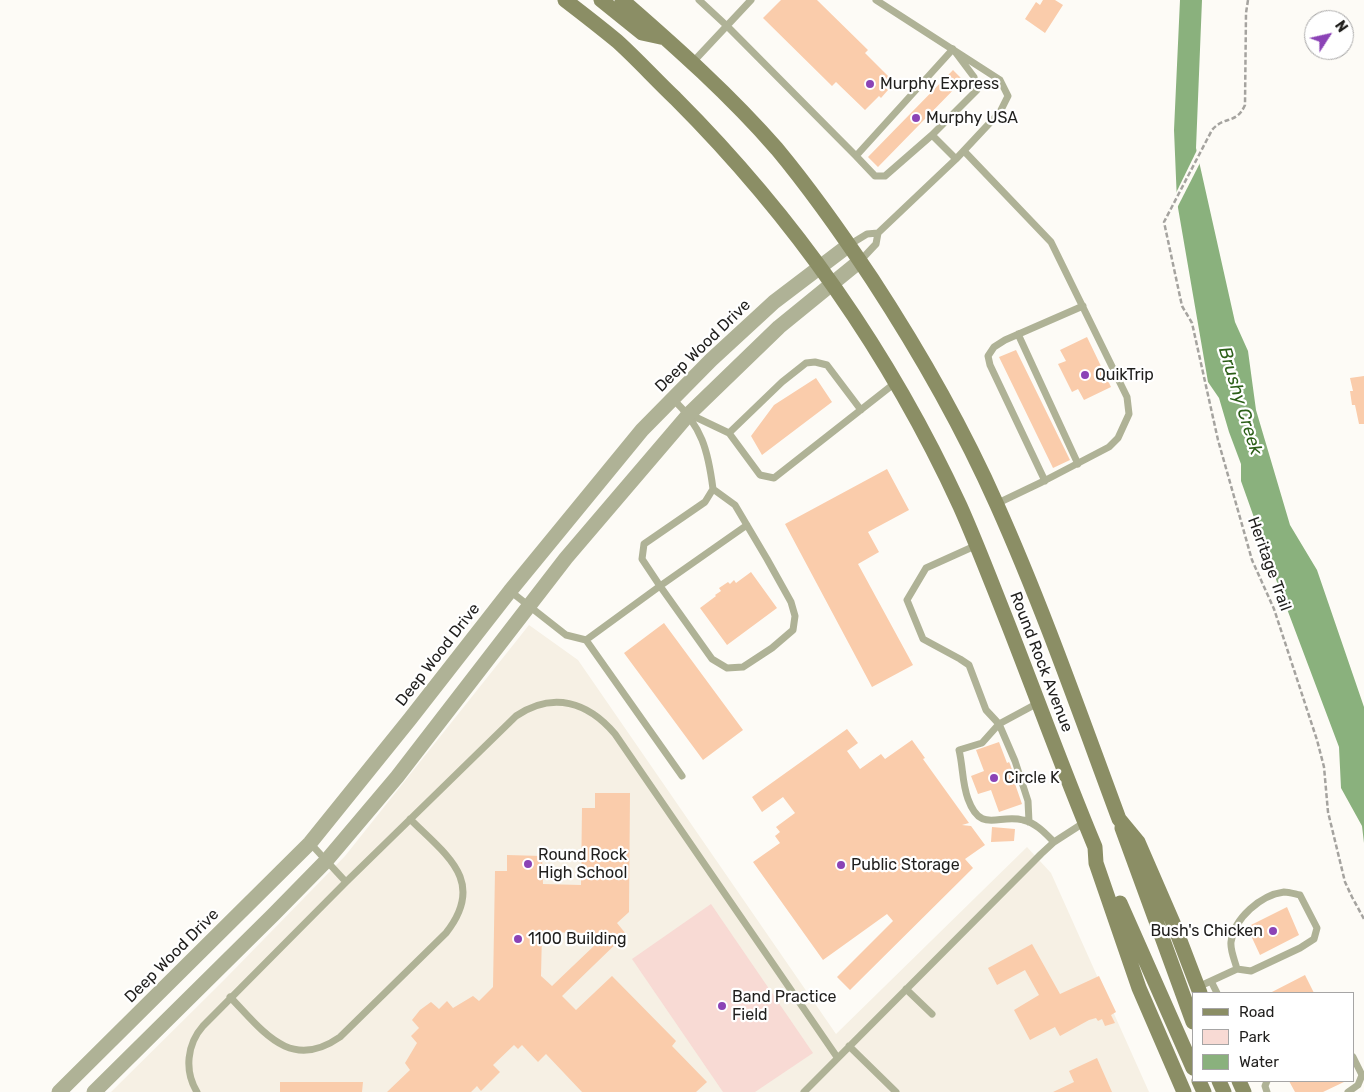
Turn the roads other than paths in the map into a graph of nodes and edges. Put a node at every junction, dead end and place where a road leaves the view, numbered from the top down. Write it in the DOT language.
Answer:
graph roads {
  1 [pos="565,0"];
  2 [pos="601,0"];
  3 [pos="622,0"];
  4 [pos="698,0"];
  5 [pos="751,0"];
  6 [pos="876,0"];
  7 [pos="727,26"];
  8 [pos="666,39"];
  9 [pos="953,49"];
  10 [pos="692,63"];
  11 [pos="932,135"];
  12 [pos="964,151"];
  13 [pos="856,156"];
  14 [pos="956,159"];
  15 [pos="878,233"];
  16 [pos="849,245"];
  17 [pos="860,261"];
  18 [pos="819,266"];
  19 [pos="832,283"];
  20 [pos="1083,306"];
  21 [pos="1018,334"];
  22 [pos="895,383"];
  23 [pos="673,398"];
  24 [pos="861,410"];
  25 [pos="689,414"];
  26 [pos="729,433"];
  27 [pos="1078,464"];
  28 [pos="1045,481"];
  29 [pos="713,489"];
  30 [pos="996,504"];
  31 [pos="747,524"];
  32 [pos="977,545"];
  33 [pos="660,586"];
  34 [pos="510,591"];
  35 [pos="530,606"];
  36 [pos="586,640"];
  37 [pos="1038,703"];
  38 [pos="999,724"];
  39 [pos="682,776"];
  40 [pos="410,819"];
  41 [pos="1119,819"];
  42 [pos="1029,822"];
  43 [pos="1084,822"];
  44 [pos="310,842"];
  45 [pos="1054,842"];
  46 [pos="1095,847"];
  47 [pos="326,861"];
  48 [pos="346,882"];
  49 [pos="1237,969"];
  50 [pos="1203,987"];
  51 [pos="906,989"];
  52 [pos="1215,992"];
  53 [pos="230,997"];
  54 [pos="932,1014"];
  55 [pos="1192,1019"];
  56 [pos="849,1046"];
  57 [pos="837,1057"];
  58 [pos="1354,1059"];
  59 [pos="1192,1066"];
  60 [pos="60,1092"];
  61 [pos="94,1092"];
  62 [pos="197,1092"];
  63 [pos="804,1092"];
  64 [pos="896,1092"];
  65 [pos="1184,1092"];
  66 [pos="1348,1092"];
  1 -- 18 [label="main road, Round Rock Avenue"];
  2 -- 8 [label="main road"];
  3 -- 8 [label="main road, Round Rock Avenue"];
  4 -- 7 [label="lane"];
  5 -- 7 [label="lane"];
  6 -- 9 [label="lane"];
  7 -- 10 [label="lane"];
  7 -- 13 [label="lane"];
  8 -- 10 [label="main road, Round Rock Avenue"];
  9 -- 11 [label="lane"];
  9 -- 12 [label="lane"];
  9 -- 13 [label="lane"];
  10 -- 16 [label="main road, Round Rock Avenue"];
  11 -- 13 [label="lane"];
  11 -- 14 [label="lane"];
  12 -- 14 [label="lane"];
  12 -- 20 [label="lane"];
  14 -- 15 [label="lane"];
  15 -- 16 [label="lane"];
  15 -- 17 [label="lane"];
  16 -- 17 [label="main road, Round Rock Avenue"];
  16 -- 18 [label="street, Deep Wood Drive"];
  17 -- 19 [label="street"];
  17 -- 30 [label="main road, Round Rock Avenue"];
  18 -- 19 [label="main road, Round Rock Avenue"];
  18 -- 23 [label="street, Deep Wood Drive"];
  19 -- 22 [label="main road, Round Rock Avenue"];
  19 -- 25 [label="street"];
  20 -- 21 [label="lane"];
  20 -- 27 [label="lane"];
  21 -- 27 [label="lane"];
  21 -- 28 [label="lane"];
  22 -- 24 [label="lane"];
  22 -- 32 [label="main road, Round Rock Avenue"];
  23 -- 25 [label="lane"];
  23 -- 34 [label="street, Deep Wood Drive"];
  24 -- 26 [label="lane"];
  24 -- 26 [label="lane"];
  25 -- 26 [label="lane"];
  25 -- 29 [label="lane"];
  25 -- 35 [label="street"];
  27 -- 28 [label="lane"];
  28 -- 30 [label="lane"];
  29 -- 31 [label="lane"];
  29 -- 33 [label="lane"];
  30 -- 41 [label="main road, Round Rock Avenue"];
  31 -- 33 [label="lane"];
  31 -- 33 [label="lane"];
  32 -- 37 [label="main road, Round Rock Avenue"];
  32 -- 38 [label="lane"];
  33 -- 36 [label="lane"];
  34 -- 35 [label="lane"];
  34 -- 44 [label="street, Deep Wood Drive"];
  35 -- 36 [label="lane"];
  35 -- 47 [label="street"];
  36 -- 39 [label="lane"];
  37 -- 38 [label="lane"];
  37 -- 43 [label="main road, Round Rock Avenue"];
  38 -- 42 [label="lane"];
  38 -- 42 [label="lane"];
  40 -- 48 [label="lane"];
  40 -- 53 [label="lane"];
  40 -- 57 [label="lane"];
  41 -- 50 [label="main road, Round Rock Avenue"];
  41 -- 55 [label="main road"];
  42 -- 45 [label="lane"];
  43 -- 45 [label="lane"];
  43 -- 46 [label="main road, Round Rock Avenue"];
  44 -- 47 [label="lane"];
  44 -- 60 [label="street, Deep Wood Drive"];
  45 -- 51 [label="lane"];
  46 -- 59 [label="main road"];
  46 -- 65 [label="main road, Round Rock Avenue"];
  47 -- 48 [label="lane"];
  47 -- 61 [label="street"];
  48 -- 53 [label="lane"];
  49 -- 49 [label="lane"];
  49 -- 50 [label="lane"];
  50 -- 52 [label="lane"];
  51 -- 54 [label="lane"];
  51 -- 56 [label="lane"];
  53 -- 62 [label="lane"];
  56 -- 57 [label="lane"];
  56 -- 64 [label="lane"];
  57 -- 63 [label="lane"];
  58 -- 66 [label="lane"];
}
